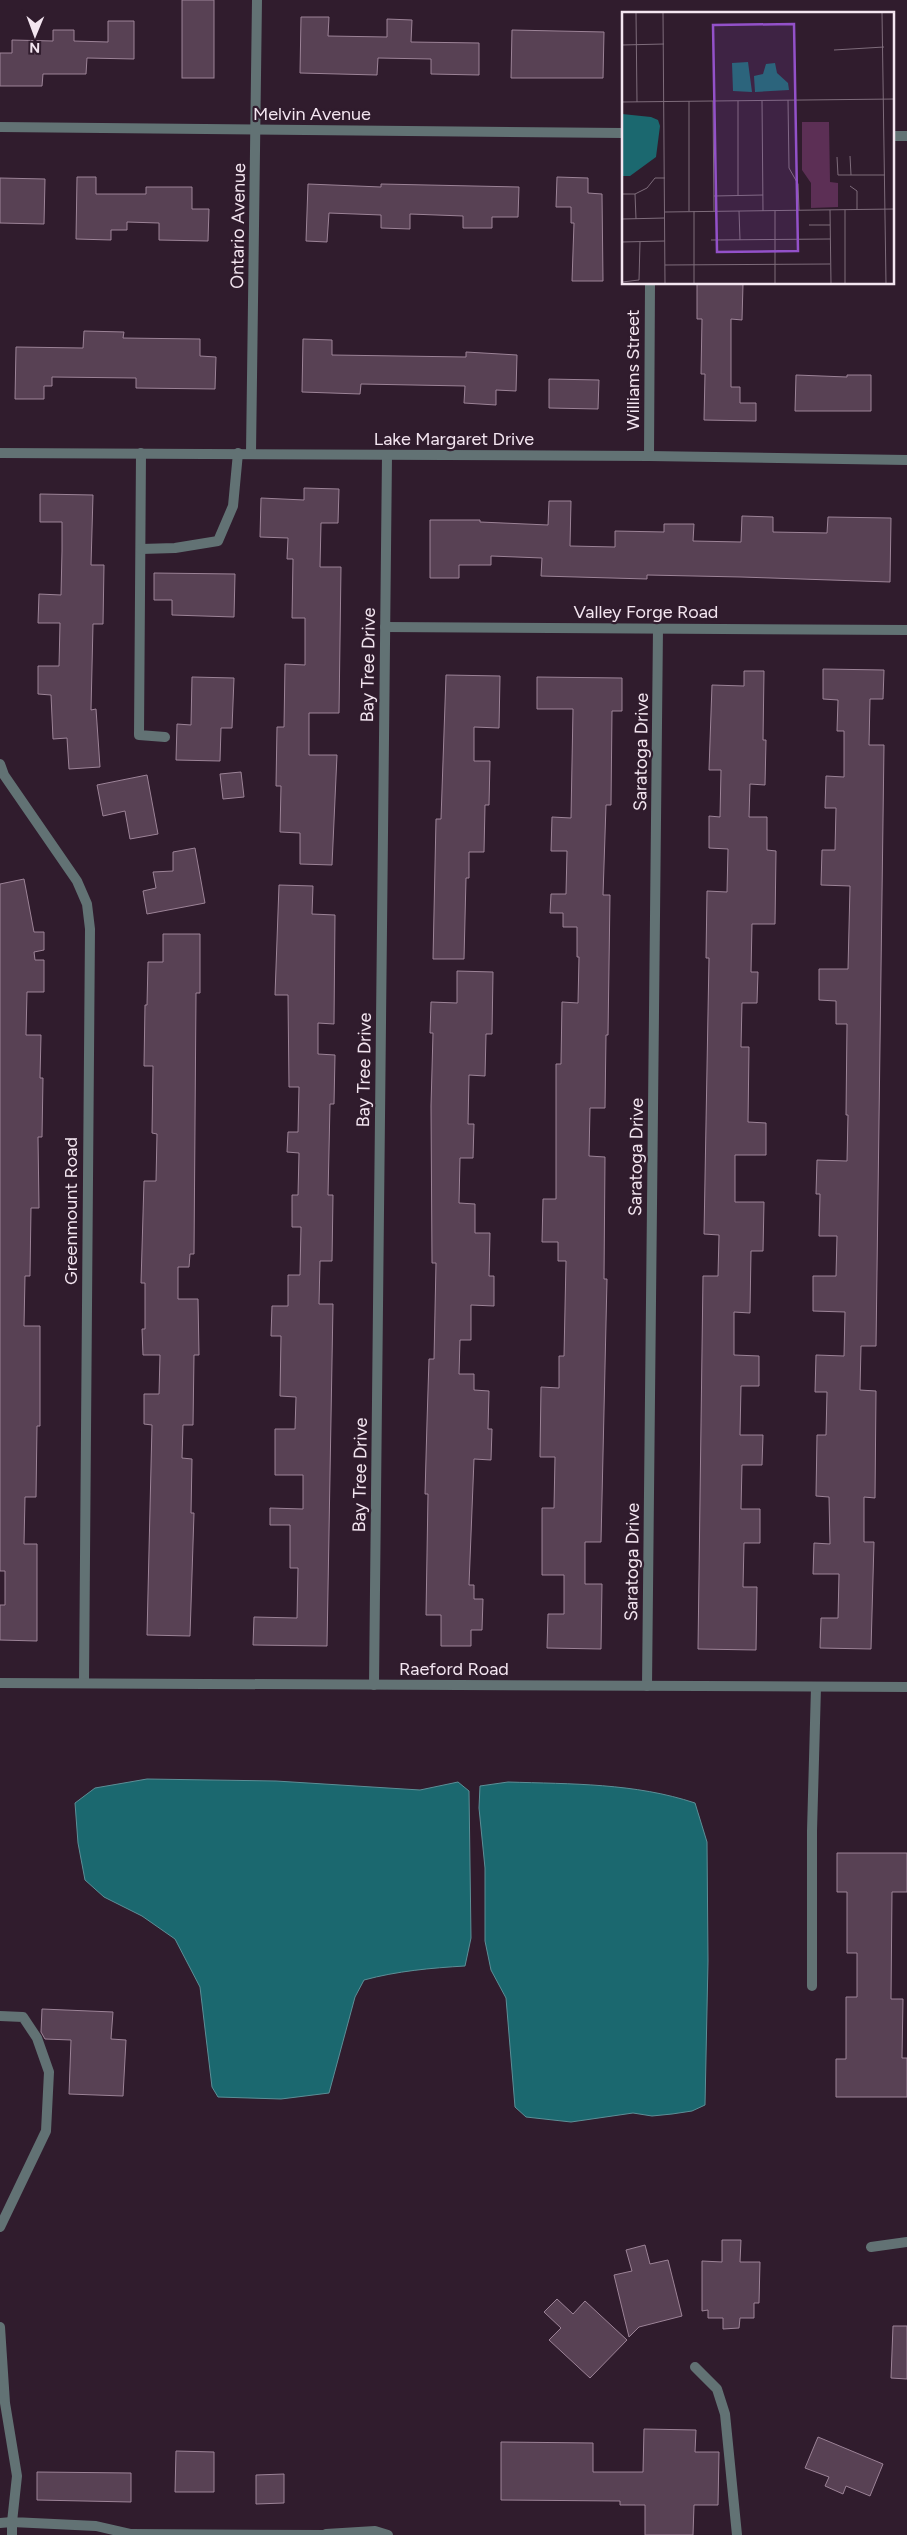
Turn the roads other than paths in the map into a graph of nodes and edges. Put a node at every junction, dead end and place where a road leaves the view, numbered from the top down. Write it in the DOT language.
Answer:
graph roads {
  1 [pos="257,0"];
  2 [pos="0,127"];
  3 [pos="255,130"];
  4 [pos="622,132"];
  5 [pos="894,136"];
  6 [pos="907,136"];
  7 [pos="650,285"];
  8 [pos="0,453"];
  9 [pos="141,453"];
  10 [pos="238,453"];
  11 [pos="251,453"];
  12 [pos="386,455"];
  13 [pos="649,456"];
  14 [pos="907,460"];
  15 [pos="142,549"];
  16 [pos="385,627"];
  17 [pos="658,628"];
  18 [pos="907,630"];
  19 [pos="165,737"];
  20 [pos="0,764"];
  21 [pos="0,1683"];
  22 [pos="84,1683"];
  23 [pos="374,1685"];
  24 [pos="647,1686"];
  25 [pos="816,1687"];
  26 [pos="907,1687"];
  27 [pos="812,1986"];
  28 [pos="0,2016"];
  29 [pos="3,2214"];
  30 [pos="0,2227"];
  31 [pos="907,2242"];
  32 [pos="871,2248"];
  33 [pos="0,2327"];
  34 [pos="694,2367"];
  35 [pos="12,2522"];
  36 [pos="0,2523"];
  37 [pos="327,2534"];
  38 [pos="12,2535"];
  39 [pos="388,2535"];
  40 [pos="737,2535"];
  1 -- 3 [label="street, Ontario Avenue"];
  2 -- 3 [label="street, Melvin Avenue"];
  3 -- 4 [label="street, Melvin Avenue"];
  3 -- 11 [label="street, Ontario Avenue"];
  5 -- 6 [label="street"];
  7 -- 13 [label="street, Williams Street"];
  8 -- 9 [label="street, Lake Margaret Drive"];
  9 -- 10 [label="street, Lake Margaret Drive"];
  9 -- 15 [label="street"];
  10 -- 11 [label="street, Lake Margaret Drive"];
  10 -- 15 [label="street"];
  11 -- 12 [label="street, Lake Margaret Drive"];
  12 -- 13 [label="street, Lake Margaret Drive"];
  12 -- 16 [label="street, Bay Tree Drive"];
  13 -- 14 [label="street, Lake Margaret Drive"];
  15 -- 19 [label="street"];
  16 -- 17 [label="street, Valley Forge Road"];
  16 -- 23 [label="street, Bay Tree Drive"];
  17 -- 18 [label="street, Valley Forge Road"];
  17 -- 24 [label="street, Saratoga Drive"];
  20 -- 22 [label="street, Greenmount Road"];
  21 -- 22 [label="street, Raeford Road"];
  22 -- 23 [label="street, Raeford Road"];
  23 -- 24 [label="street, Raeford Road"];
  24 -- 25 [label="street, Raeford Road"];
  25 -- 26 [label="street, Raeford Road"];
  25 -- 27 [label="street"];
  28 -- 29 [label="street"];
  29 -- 30 [label="street"];
  31 -- 32 [label="street"];
  33 -- 35 [label="street"];
  34 -- 40 [label="street"];
  35 -- 36 [label="street"];
  35 -- 37 [label="street"];
  35 -- 38 [label="street"];
  37 -- 39 [label="street"];
}
